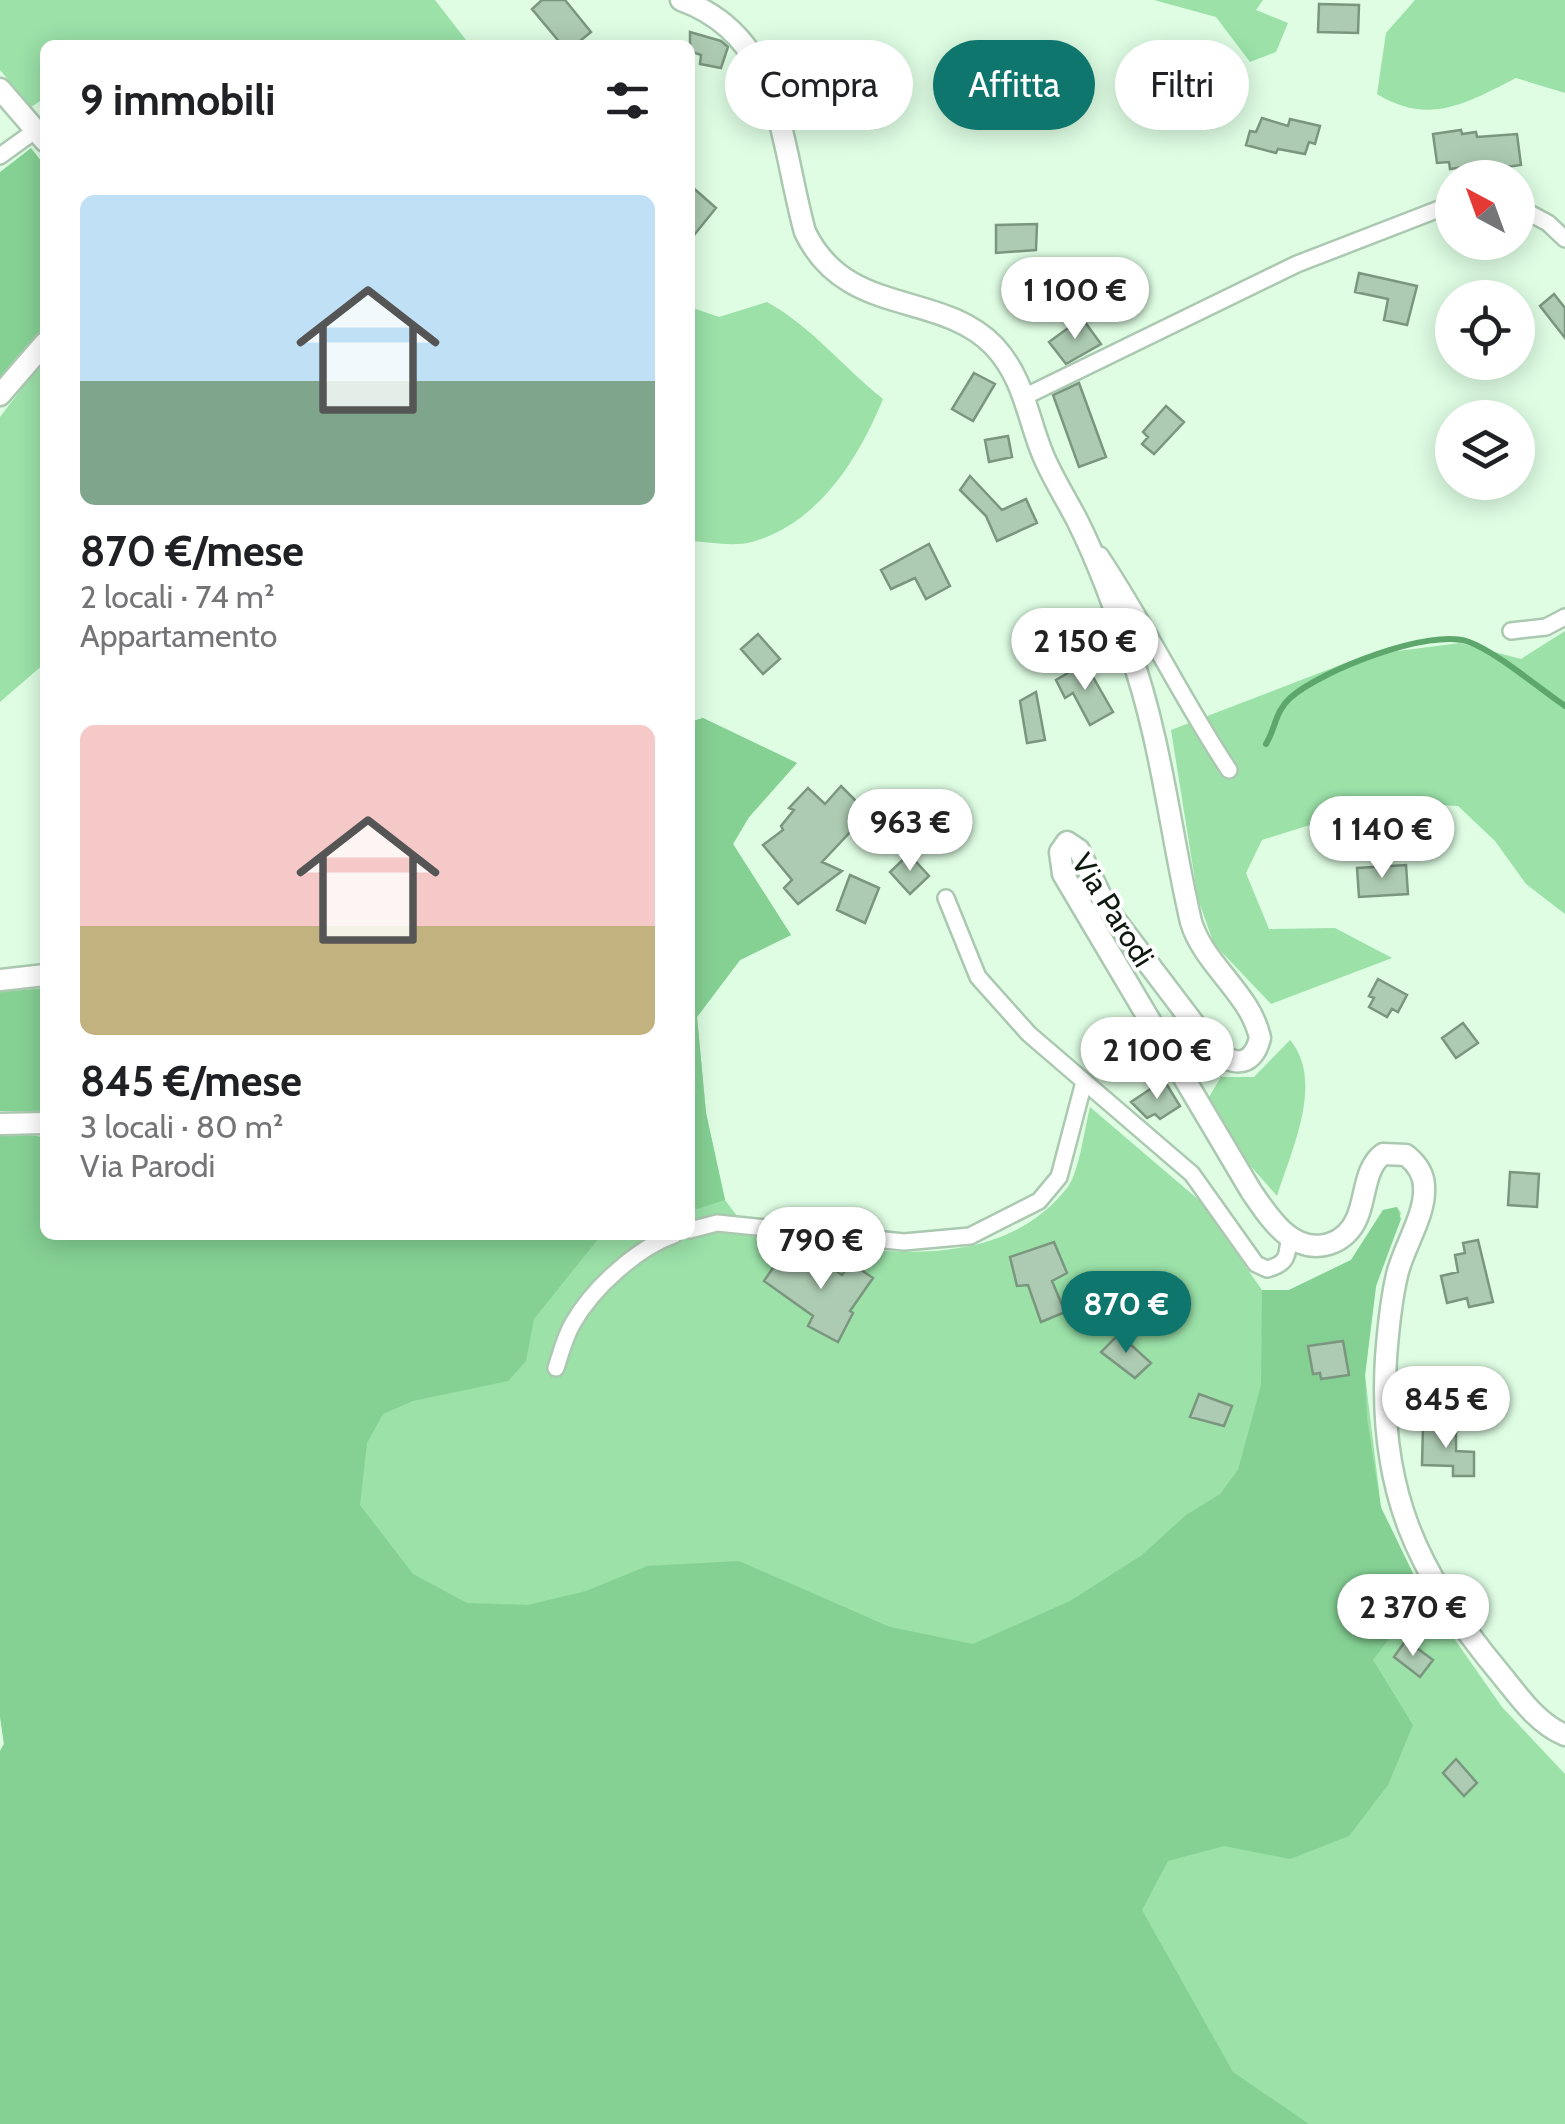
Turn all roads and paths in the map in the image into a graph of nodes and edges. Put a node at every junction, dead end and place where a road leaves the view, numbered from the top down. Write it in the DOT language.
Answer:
graph roads {
  1 [pos="681,0"];
  2 [pos="0,89"];
  3 [pos="40,136"];
  4 [pos="0,156"];
  5 [pos="1435,211"];
  6 [pos="1535,216"];
  7 [pos="1565,239"];
  8 [pos="40,350"];
  9 [pos="0,395"];
  10 [pos="1026,396"];
  11 [pos="1078,523"];
  12 [pos="1565,617"];
  13 [pos="1512,631"];
  14 [pos="1230,770"];
  15 [pos="946,898"];
  16 [pos="40,975"];
  17 [pos="0,980"];
  18 [pos="1084,1082"];
  19 [pos="40,1123"];
  20 [pos="0,1124"];
  21 [pos="695,1229"];
  22 [pos="1289,1236"];
  23 [pos="663,1240"];
  24 [pos="556,1368"];
  25 [pos="1565,1735"];
  1 -- 10 [label="street, Via Parodi"];
  2 -- 3 [label="street"];
  3 -- 4 [label="street"];
  5 -- 10 [label="street"];
  6 -- 7 [label="street"];
  8 -- 9 [label="street"];
  10 -- 11 [label="street, Via Parodi"];
  11 -- 14 [label="street"];
  11 -- 22 [label="street, Via Parodi"];
  12 -- 13 [label="street"];
  15 -- 18 [label="street"];
  16 -- 17 [label="street"];
  18 -- 21 [label="street"];
  18 -- 22 [label="street"];
  19 -- 20 [label="street"];
  22 -- 25 [label="street"];
  23 -- 24 [label="street"];
}
